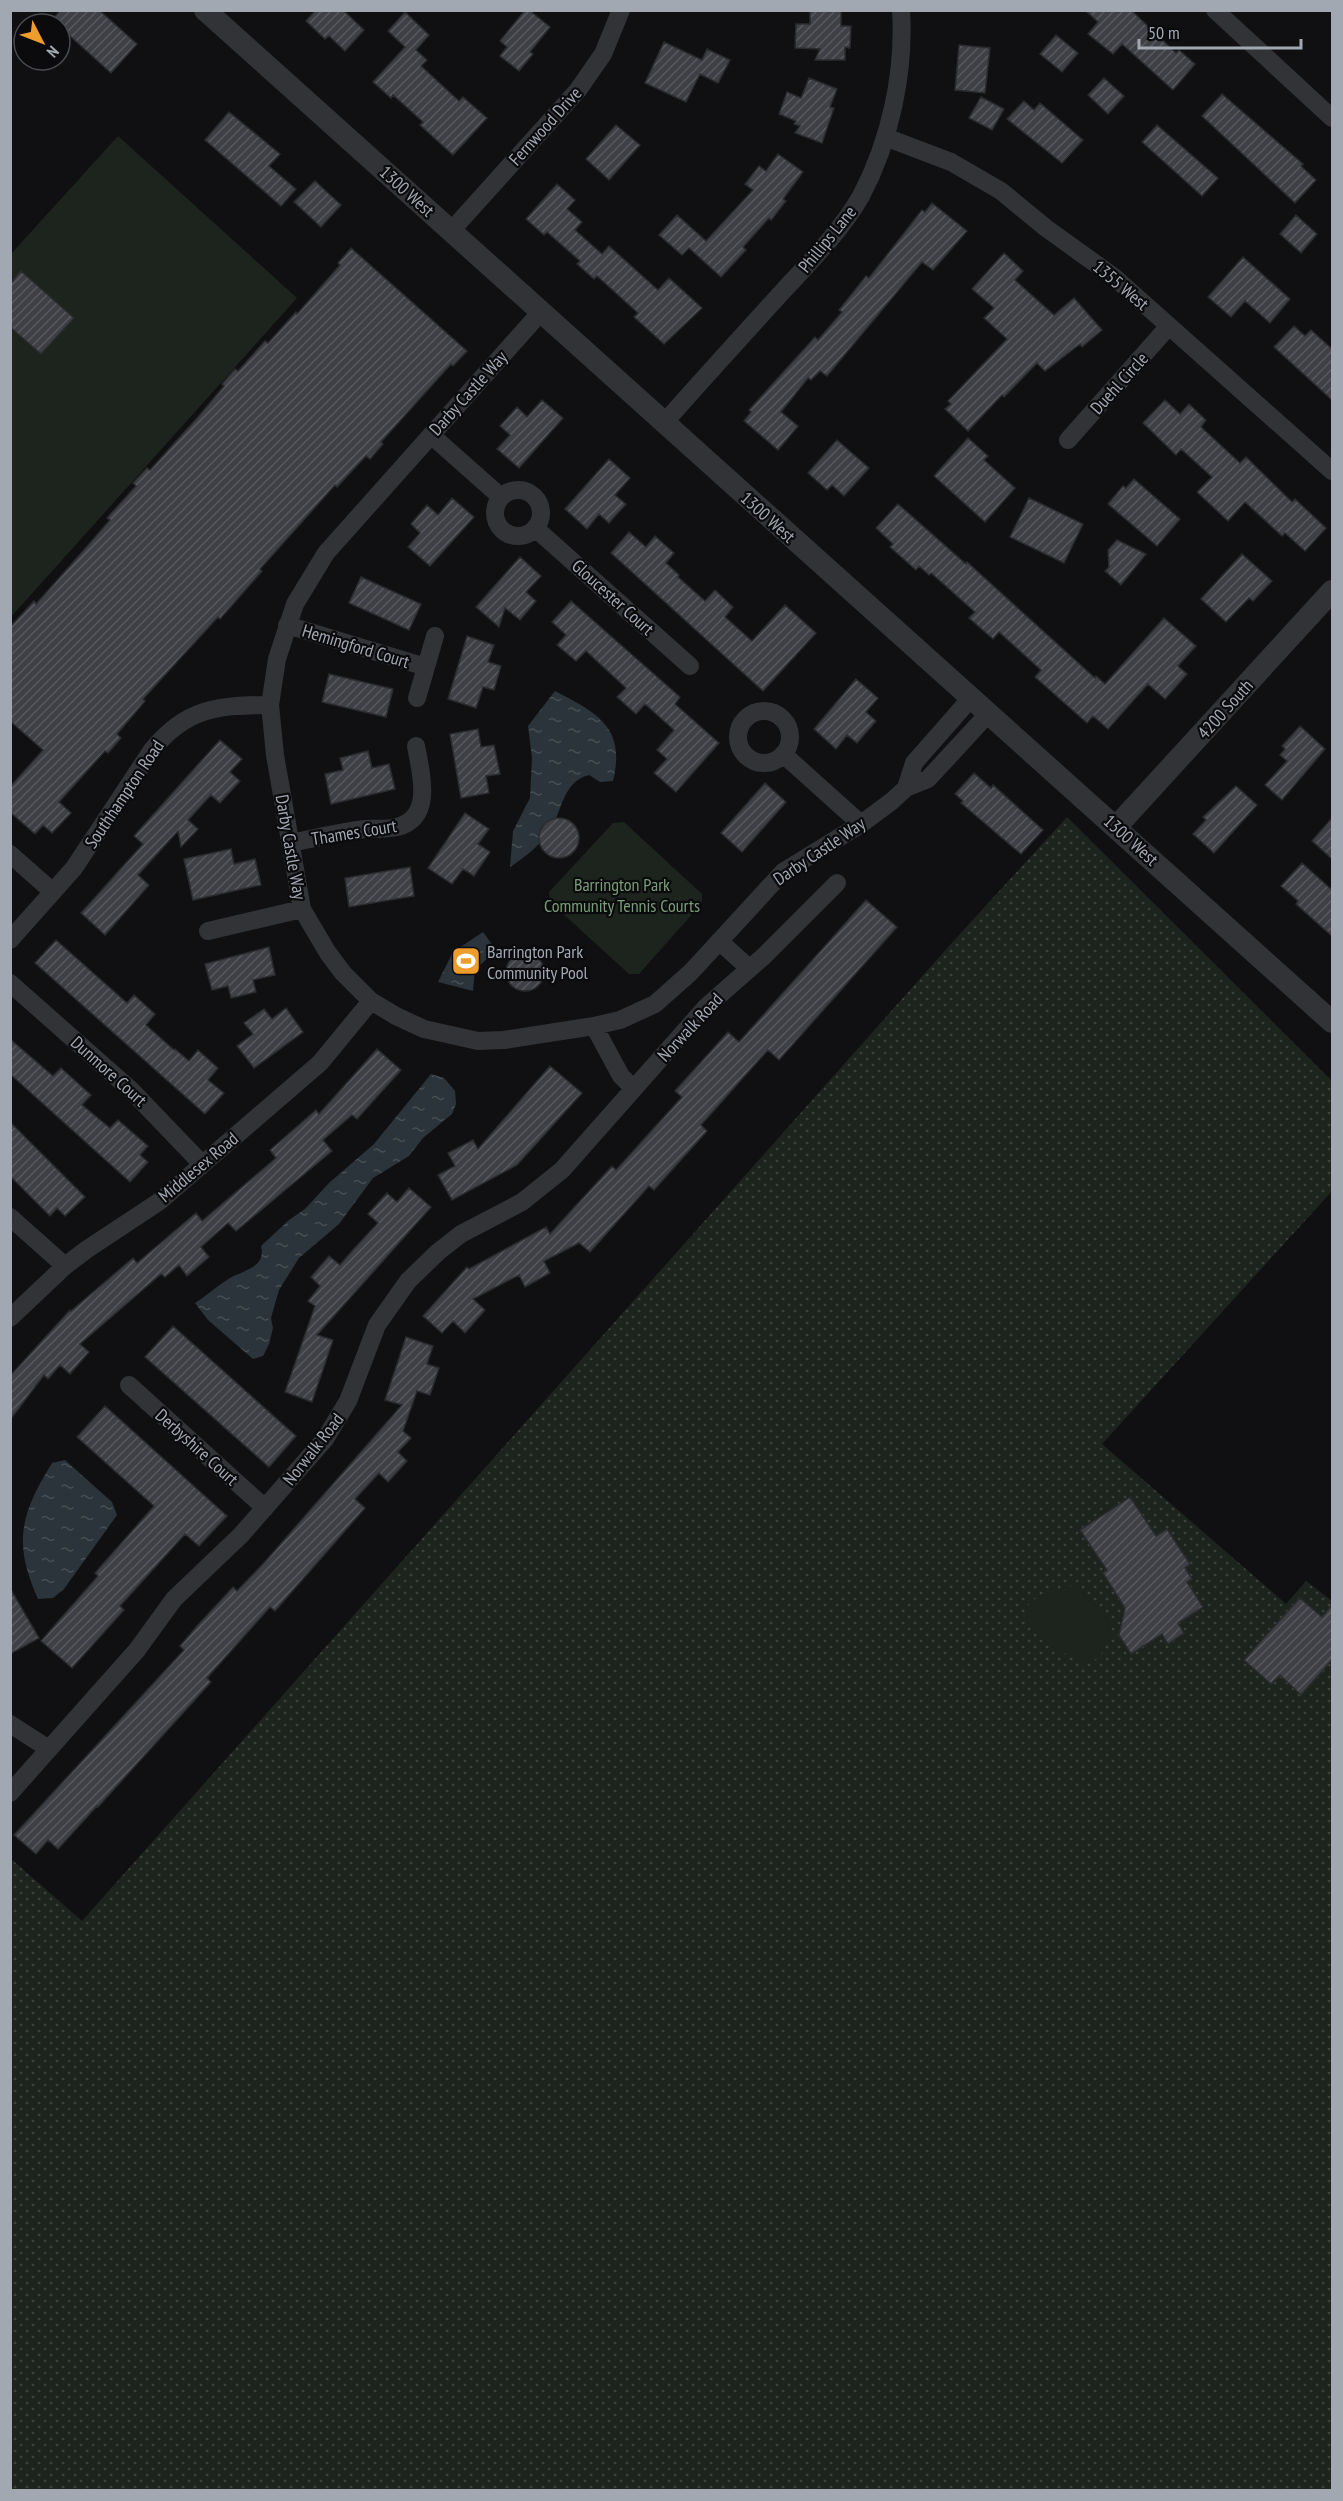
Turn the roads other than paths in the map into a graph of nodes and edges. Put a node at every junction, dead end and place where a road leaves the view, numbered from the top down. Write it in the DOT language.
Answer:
graph roads {
  1 [pos="205,10"];
  2 [pos="621,10"];
  3 [pos="901,10"];
  4 [pos="1215,10"];
  5 [pos="1332,118"];
  6 [pos="885,137"];
  7 [pos="451,231"];
  8 [pos="540,313"];
  9 [pos="1169,326"];
  10 [pos="664,423"];
  11 [pos="431,435"];
  12 [pos="1068,440"];
  13 [pos="1332,471"];
  14 [pos="501,497"];
  15 [pos="535,528"];
  16 [pos="1332,591"];
  17 [pos="287,625"];
  18 [pos="435,636"];
  19 [pos="690,666"];
  20 [pos="426,667"];
  21 [pos="417,698"];
  22 [pos="971,698"];
  23 [pos="270,705"];
  24 [pos="988,714"];
  25 [pos="416,746"];
  26 [pos="783,754"];
  27 [pos="906,788"];
  28 [pos="861,824"];
  29 [pos="1117,826"];
  30 [pos="291,843"];
  31 [pos="10,854"];
  32 [pos="837,883"];
  33 [pos="53,892"];
  34 [pos="302,909"];
  35 [pos="208,931"];
  36 [pos="10,940"];
  37 [pos="719,941"];
  38 [pos="749,968"];
  39 [pos="10,983"];
  40 [pos="371,1001"];
  41 [pos="1332,1022"];
  42 [pos="594,1026"];
  43 [pos="633,1088"];
  44 [pos="202,1164"];
  45 [pos="10,1217"];
  46 [pos="65,1266"];
  47 [pos="10,1318"];
  48 [pos="129,1385"];
  49 [pos="265,1508"];
  50 [pos="10,1724"];
  51 [pos="49,1749"];
  52 [pos="10,1793"];
  1 -- 7 [label="street, 1300 West"];
  2 -- 7 [label="street, Fernwood Drive"];
  3 -- 6 [label="street, Phillips Lane"];
  4 -- 5 [label="street"];
  6 -- 9 [label="street, 1355 West"];
  6 -- 10 [label="street, Phillips Lane"];
  7 -- 8 [label="street, 1300 West"];
  8 -- 10 [label="street, 1300 West"];
  8 -- 11 [label="street, Darby Castle Way"];
  9 -- 12 [label="street, Duehl Circle"];
  9 -- 13 [label="street, 1355 West"];
  10 -- 22 [label="street, 1300 West"];
  11 -- 14 [label="street"];
  11 -- 17 [label="street, Darby Castle Way"];
  14 -- 15 [label="street"];
  14 -- 15 [label="street"];
  15 -- 19 [label="street, Gloucester Court"];
  16 -- 29 [label="street, 4200 South"];
  17 -- 20 [label="street, Hemingford Court"];
  17 -- 23 [label="street, Darby Castle Way"];
  18 -- 20 [label="street, Hemingford Court"];
  20 -- 21 [label="street, Hemingford Court"];
  22 -- 24 [label="street, 1300 West"];
  22 -- 27 [label="street, Darby Castle Way"];
  23 -- 30 [label="street, Darby Castle Way"];
  23 -- 33 [label="street, Southhampton Road"];
  24 -- 27 [label="street, Darby Castle Way"];
  24 -- 29 [label="street, 1300 West"];
  25 -- 30 [label="street, Thames Court"];
  26 -- 28 [label="street"];
  27 -- 28 [label="street, Darby Castle Way"];
  28 -- 37 [label="street, Darby Castle Way"];
  29 -- 41 [label="street, 1300 West"];
  30 -- 34 [label="street, Darby Castle Way"];
  31 -- 33 [label="street"];
  32 -- 38 [label="street, Norwalk Road"];
  33 -- 36 [label="street, Southhampton Road"];
  34 -- 35 [label="street"];
  34 -- 40 [label="street, Darby Castle Way"];
  37 -- 38 [label="street"];
  37 -- 42 [label="street, Darby Castle Way"];
  38 -- 43 [label="street, Norwalk Road"];
  39 -- 44 [label="street, Dunmore Court"];
  40 -- 42 [label="street, Darby Castle Way"];
  40 -- 44 [label="street, Middlesex Road"];
  42 -- 43 [label="street"];
  43 -- 49 [label="street, Norwalk Road"];
  44 -- 46 [label="street, Middlesex Road"];
  45 -- 46 [label="street"];
  46 -- 47 [label="street, Middlesex Road"];
  48 -- 49 [label="street, Derbyshire Court"];
  49 -- 51 [label="street, Norwalk Road"];
  50 -- 51 [label="street"];
  51 -- 52 [label="street, Norwalk Road"];
}
